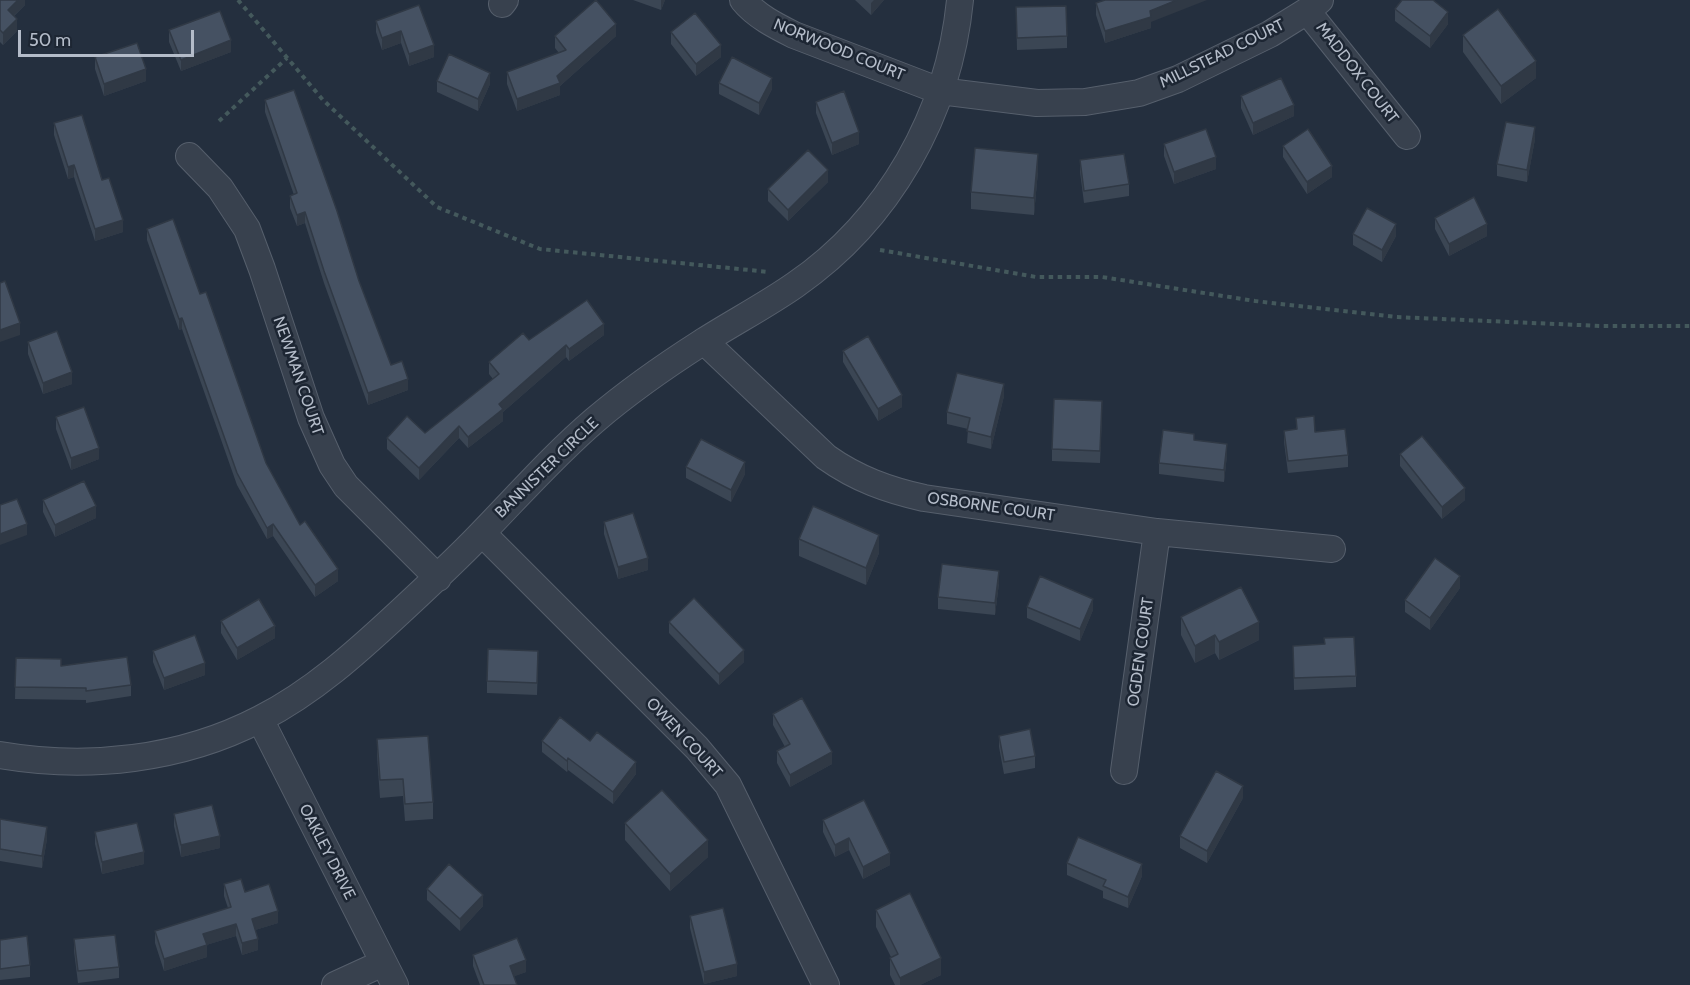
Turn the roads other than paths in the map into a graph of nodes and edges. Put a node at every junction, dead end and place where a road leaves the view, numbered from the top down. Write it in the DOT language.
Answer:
graph roads {
  1 [pos="742,0"];
  2 [pos="960,0"];
  3 [pos="1314,5"];
  4 [pos="940,91"];
  5 [pos="1407,136"];
  6 [pos="189,156"];
  7 [pos="704,341"];
  8 [pos="1157,532"];
  9 [pos="482,533"];
  10 [pos="1332,549"];
  11 [pos="438,578"];
  12 [pos="260,719"];
  13 [pos="0,755"];
  14 [pos="1125,771"];
  15 [pos="389,974"];
  16 [pos="334,985"];
  17 [pos="826,985"];
  1 -- 4 [label="street, NORWOOD COURT"];
  2 -- 4 [label="street, BANNISTER CIRCLE"];
  3 -- 4 [label="street, MILLSTEAD COURT"];
  3 -- 5 [label="street, MADDOX COURT"];
  4 -- 7 [label="street, BANNISTER CIRCLE"];
  6 -- 11 [label="street, NEWMAN COURT"];
  7 -- 8 [label="street, OSBORNE COURT"];
  7 -- 9 [label="street, BANNISTER CIRCLE"];
  8 -- 10 [label="street, OSBORNE COURT"];
  8 -- 14 [label="street, OGDEN COURT"];
  9 -- 11 [label="street, BANNISTER CIRCLE"];
  9 -- 17 [label="street, OWEN COURT"];
  11 -- 12 [label="street, BANNISTER CIRCLE"];
  12 -- 13 [label="street, BANNISTER CIRCLE"];
  12 -- 15 [label="street, OAKLEY DRIVE"];
  15 -- 16 [label="street"];
}
